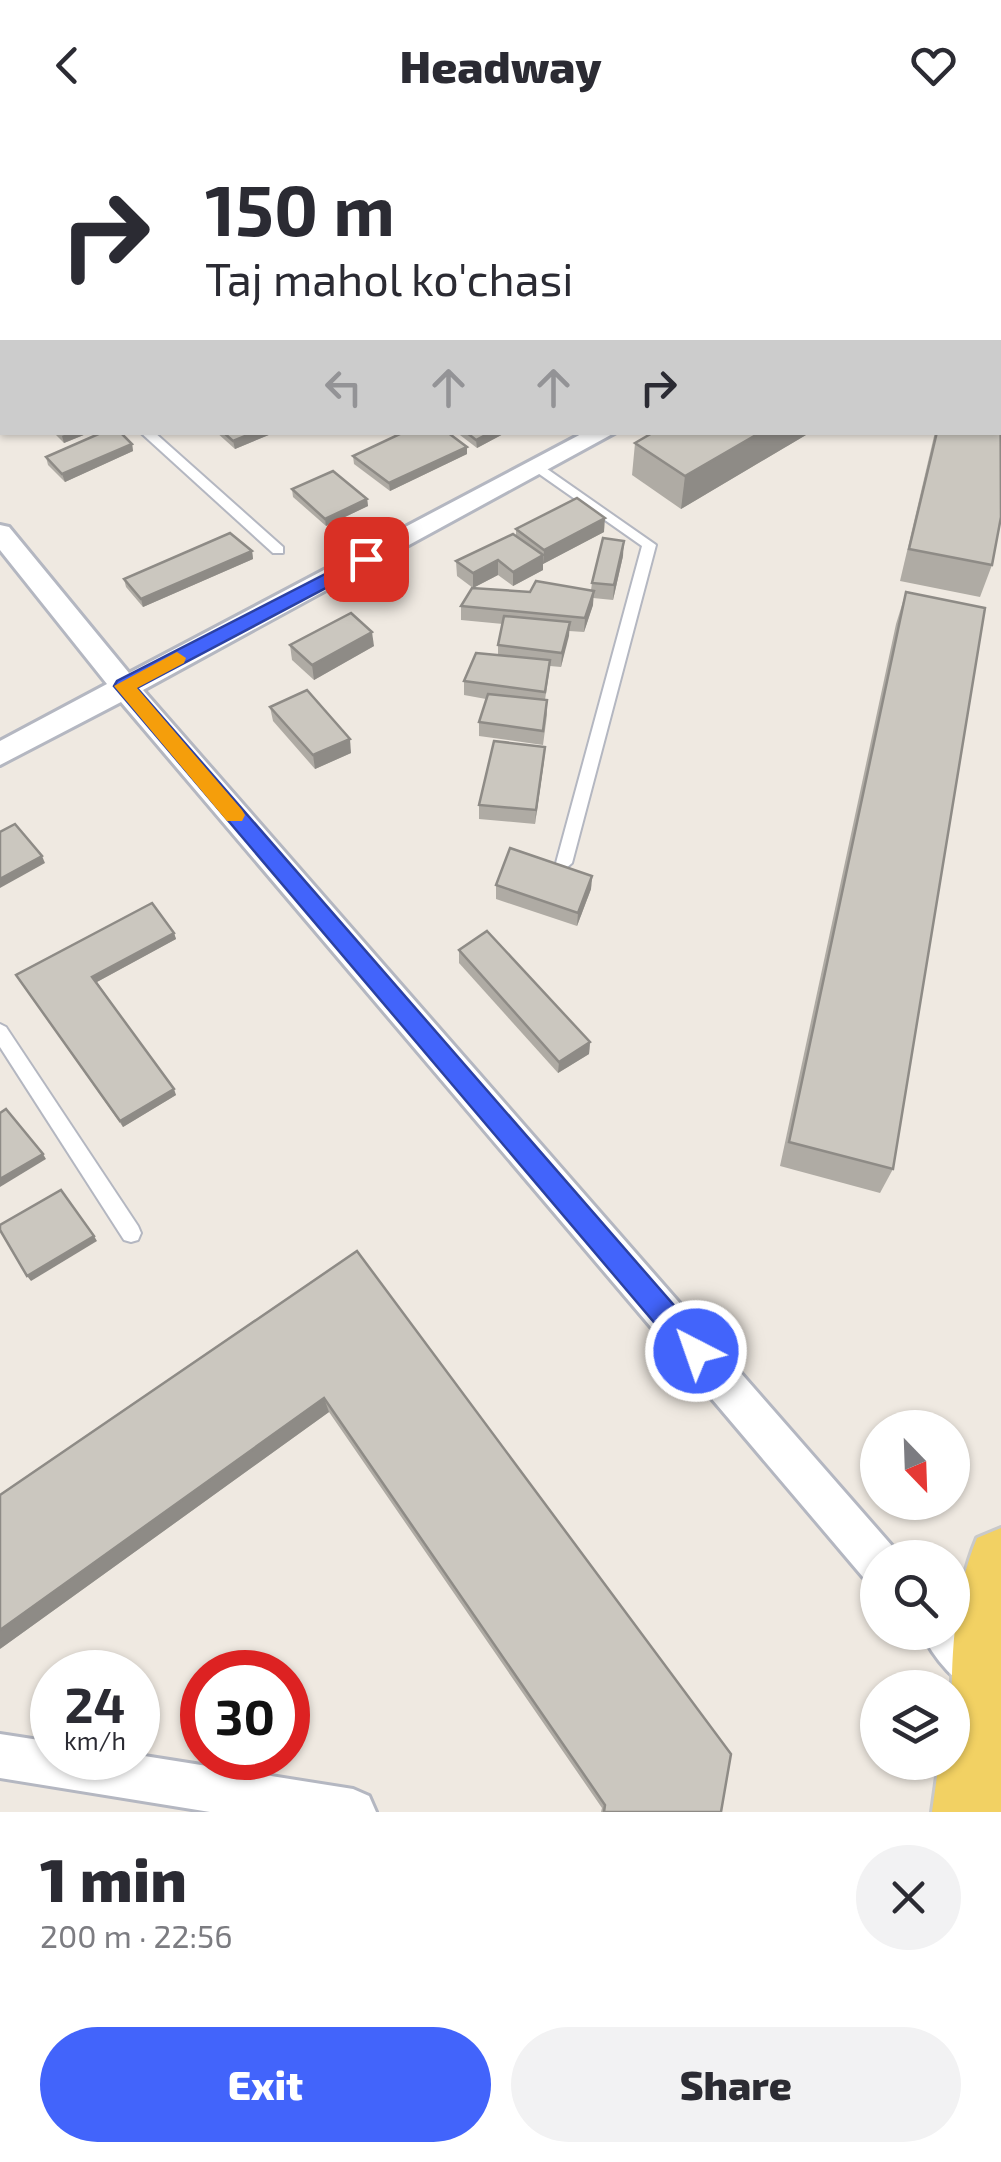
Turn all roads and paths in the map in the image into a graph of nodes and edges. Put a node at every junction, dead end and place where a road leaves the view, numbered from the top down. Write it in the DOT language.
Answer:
graph roads {
  1 [pos="149,435"];
  2 [pos="599,435"];
  3 [pos="540,468"];
  4 [pos="0,533"];
  5 [pos="278,550"];
  6 [pos="124,686"];
  7 [pos="0,754"];
  8 [pos="564,863"];
  9 [pos="0,1032"];
  10 [pos="131,1233"];
  11 [pos="860,1541"];
  12 [pos="1001,1562"];
  13 [pos="965,1655"];
  14 [pos="0,1756"];
  15 [pos="353,1812"];
  16 [pos="969,1812"];
  1 -- 5 [label="lane"];
  2 -- 3 [label="street"];
  3 -- 6 [label="street"];
  3 -- 8 [label="lane"];
  4 -- 6 [label="street"];
  6 -- 7 [label="street"];
  6 -- 11 [label="street"];
  9 -- 10 [label="lane"];
  12 -- 13 [label="main road"];
  13 -- 16 [label="main road"];
  14 -- 15 [label="street"];
}
